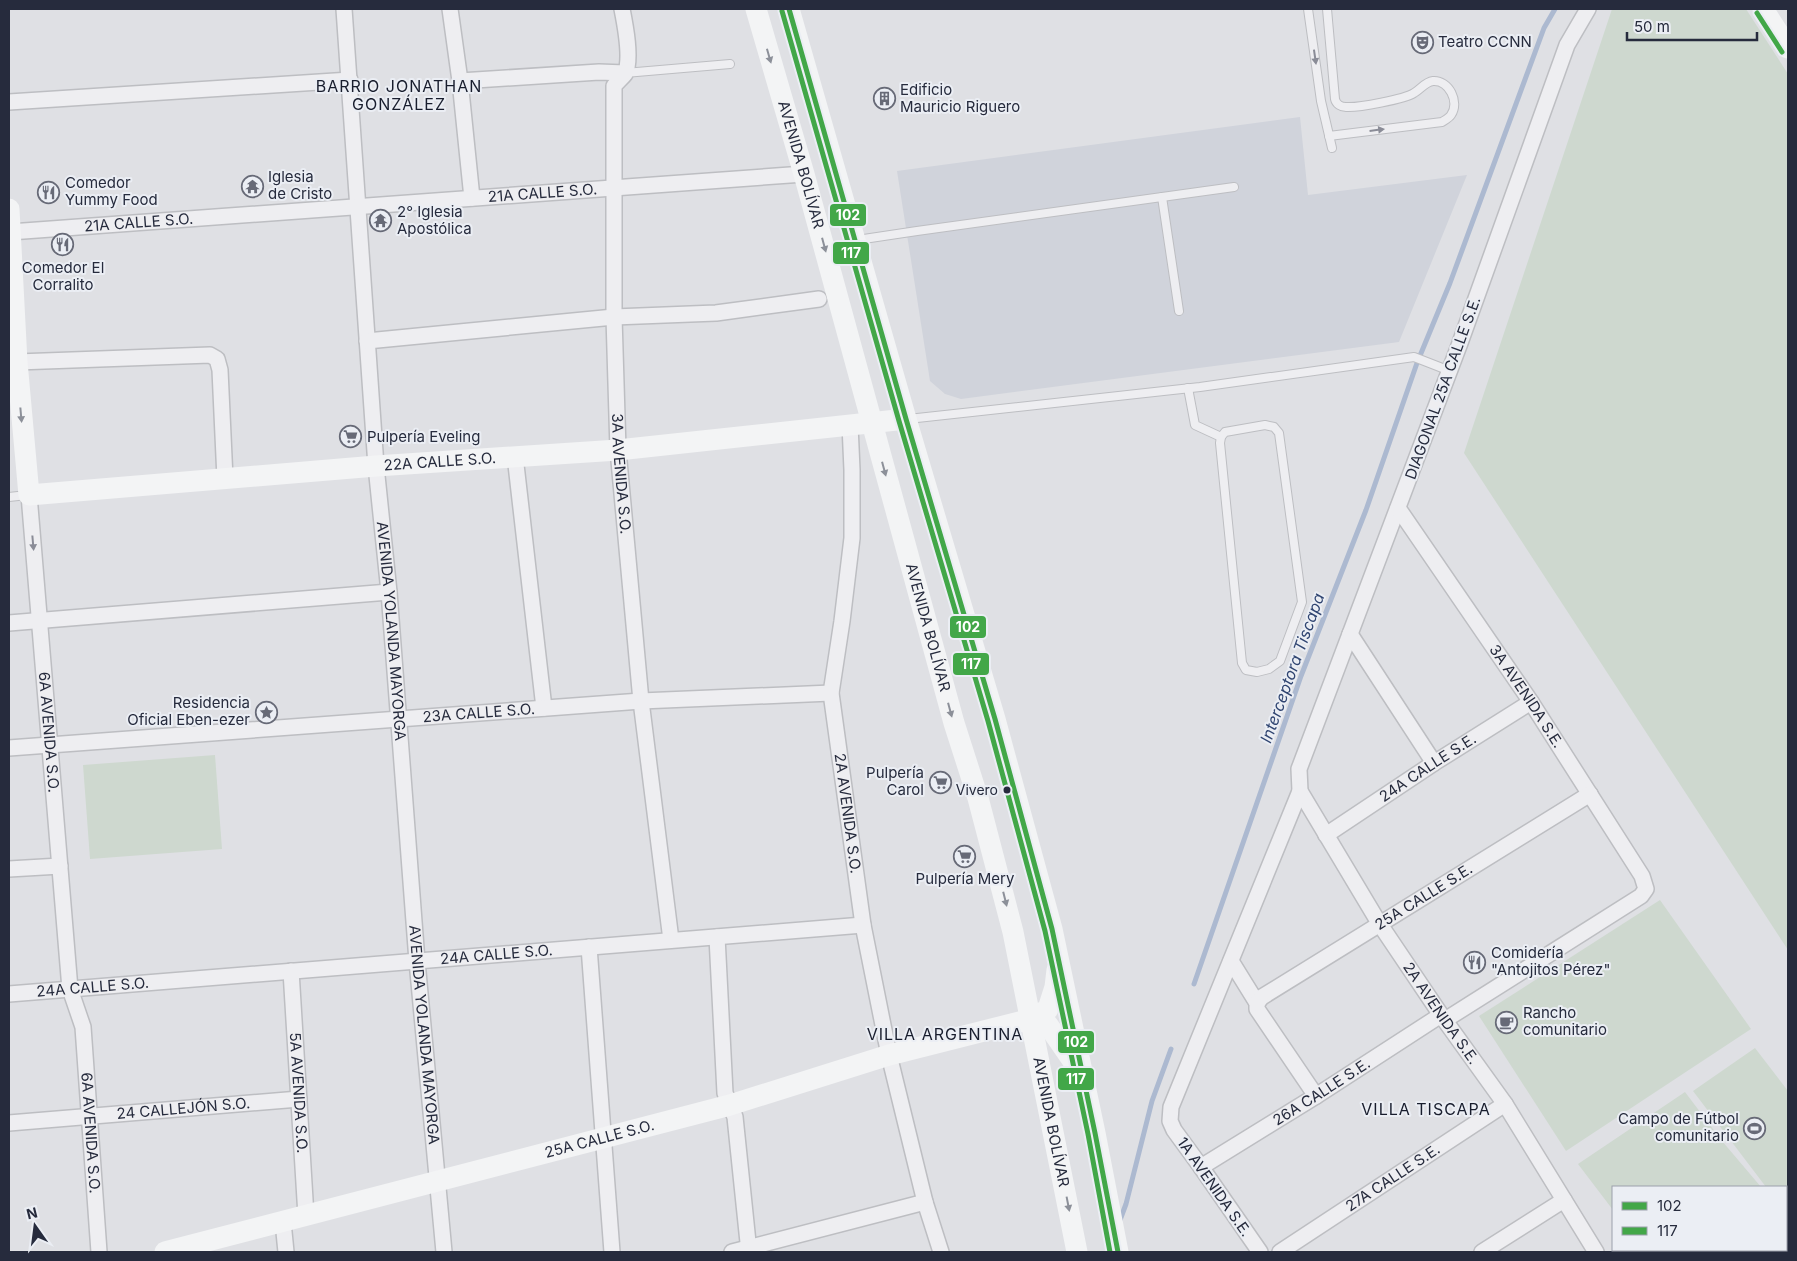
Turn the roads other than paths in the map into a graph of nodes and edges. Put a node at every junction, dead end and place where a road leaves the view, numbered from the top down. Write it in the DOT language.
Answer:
graph roads {
  1 [pos="344,9"];
  2 [pos="450,9"];
  3 [pos="622,9"];
  4 [pos="756,9"];
  5 [pos="789,9"];
  6 [pos="1308,9"];
  7 [pos="1328,9"];
  8 [pos="1588,9"];
  9 [pos="1763,9"];
  10 [pos="1779,9"];
  11 [pos="1788,22"];
  12 [pos="1788,48"];
  13 [pos="730,64"];
  14 [pos="625,73"];
  15 [pos="350,80"];
  16 [pos="460,81"];
  17 [pos="9,102"];
  18 [pos="1329,136"];
  19 [pos="1332,148"];
  20 [pos="804,174"];
  21 [pos="614,188"];
  22 [pos="1234,188"];
  23 [pos="1162,197"];
  24 [pos="472,198"];
  25 [pos="358,206"];
  26 [pos="9,209"];
  27 [pos="10,232"];
  28 [pos="855,241"];
  29 [pos="818,299"];
  30 [pos="1179,311"];
  31 [pos="614,317"];
  32 [pos="367,341"];
  33 [pos="17,362"];
  34 [pos="1450,371"];
  35 [pos="1188,388"];
  36 [pos="906,419"];
  37 [pos="871,422"];
  38 [pos="850,425"];
  39 [pos="1221,437"];
  40 [pos="618,450"];
  41 [pos="515,456"];
  42 [pos="376,466"];
  43 [pos="225,479"];
  44 [pos="19,496"];
  45 [pos="1398,508"];
  46 [pos="389,592"];
  47 [pos="39,619"];
  48 [pos="9,623"];
  49 [pos="1350,634"];
  50 [pos="831,693"];
  51 [pos="640,701"];
  52 [pos="1531,702"];
  53 [pos="544,708"];
  54 [pos="398,720"];
  55 [pos="50,744"];
  56 [pos="9,748"];
  57 [pos="1434,763"];
  58 [pos="1299,769"];
  59 [pos="1300,791"];
  60 [pos="1590,794"];
  61 [pos="1326,835"];
  62 [pos="60,866"];
  63 [pos="9,869"];
  64 [pos="1646,889"];
  65 [pos="1380,923"];
  66 [pos="863,925"];
  67 [pos="717,937"];
  68 [pos="671,940"];
  69 [pos="589,947"];
  70 [pos="1058,959"];
  71 [pos="417,961"];
  72 [pos="1231,961"];
  73 [pos="291,971"];
  74 [pos="70,989"];
  75 [pos="9,994"];
  76 [pos="1257,1003"];
  77 [pos="1443,1018"];
  78 [pos="1031,1019"];
  79 [pos="889,1055"];
  80 [pos="1083,1076"];
  81 [pos="1316,1096"];
  82 [pos="299,1099"];
  83 [pos="1505,1104"];
  84 [pos="730,1105"];
  85 [pos="90,1116"];
  86 [pos="9,1123"];
  87 [pos="604,1138"];
  88 [pos="1201,1167"];
  89 [pos="437,1182"];
  90 [pos="1564,1200"];
  91 [pos="925,1202"];
  92 [pos="306,1216"];
  93 [pos="283,1222"];
  94 [pos="748,1250"];
  95 [pos="99,1252"];
  96 [pos="165,1252"];
  97 [pos="286,1252"];
  98 [pos="444,1252"];
  99 [pos="612,1252"];
  100 [pos="732,1252"];
  101 [pos="941,1252"];
  102 [pos="1077,1252"];
  103 [pos="1118,1252"];
  104 [pos="1260,1252"];
  105 [pos="1280,1252"];
  106 [pos="1482,1252"];
  107 [pos="1596,1252"];
  1 -- 15 [label="street, AVENIDA YOLANDA MAYORGA"];
  2 -- 16 [label="street"];
  3 -- 14 [label="street, 3A AVENIDA S.O."];
  4 -- 20 [label="main road, AVENIDA BOLÍVAR, one-way"];
  5 -- 28 [label="main road, AVENIDA BOLÍVAR"];
  6 -- 18 [label="lane, one-way"];
  18 -- 7 [label="lane, one-way"];
  8 -- 34 [label="street, DIAGONAL 25A CALLE S.E."];
  9 -- 12 [label="main road"];
  10 -- 11 [label="main road"];
  13 -- 14 [label="lane"];
  14 -- 16 [label="street"];
  14 -- 21 [label="street, 3A AVENIDA S.O."];
  15 -- 17 [label="street"];
  15 -- 25 [label="street, AVENIDA YOLANDA MAYORGA"];
  16 -- 24 [label="street"];
  18 -- 19 [label="lane"];
  20 -- 21 [label="street, 21A CALLE S.O."];
  20 -- 37 [label="main road, AVENIDA BOLÍVAR, one-way"];
  21 -- 24 [label="street, 21A CALLE S.O."];
  21 -- 31 [label="street, 3A AVENIDA S.O."];
  22 -- 23 [label="lane"];
  23 -- 28 [label="lane"];
  23 -- 30 [label="lane"];
  24 -- 25 [label="street, 21A CALLE S.O."];
  25 -- 27 [label="street, 21A CALLE S.O."];
  25 -- 32 [label="street, AVENIDA YOLANDA MAYORGA"];
  26 -- 27 [label="main road, 6A AVENIDA S.O."];
  27 -- 33 [label="main road, 6A AVENIDA S.O."];
  28 -- 36 [label="main road, AVENIDA BOLÍVAR"];
  29 -- 31 [label="street"];
  31 -- 32 [label="street"];
  31 -- 40 [label="street, 3A AVENIDA S.O."];
  32 -- 42 [label="street, AVENIDA YOLANDA MAYORGA"];
  33 -- 43 [label="street"];
  33 -- 44 [label="main road, 6A AVENIDA S.O., one-way"];
  34 -- 35 [label="lane"];
  34 -- 45 [label="street, DIAGONAL 25A CALLE S.E."];
  35 -- 36 [label="lane"];
  35 -- 39 [label="lane"];
  36 -- 37 [label="main road"];
  36 -- 70 [label="main road, AVENIDA BOLÍVAR"];
  37 -- 38 [label="main road"];
  37 -- 78 [label="main road, AVENIDA BOLÍVAR, one-way"];
  38 -- 40 [label="main road, 22A CALLE S.O."];
  38 -- 50 [label="street, 2A AVENIDA S.O."];
  39 -- 39 [label="lane"];
  40 -- 41 [label="main road, 22A CALLE S.O."];
  40 -- 51 [label="street, 3A AVENIDA S.O."];
  41 -- 42 [label="main road, 22A CALLE S.O."];
  41 -- 53 [label="street"];
  42 -- 43 [label="main road, 22A CALLE S.O."];
  42 -- 46 [label="street, AVENIDA YOLANDA MAYORGA"];
  43 -- 44 [label="main road, 22A CALLE S.O."];
  44 -- 47 [label="street, 6A AVENIDA S.O., one-way"];
  45 -- 49 [label="street, DIAGONAL 25A CALLE S.E."];
  45 -- 52 [label="street, 3A AVENIDA S.E."];
  46 -- 47 [label="street"];
  46 -- 54 [label="street, AVENIDA YOLANDA MAYORGA"];
  47 -- 48 [label="street"];
  47 -- 55 [label="street, 6A AVENIDA S.O."];
  49 -- 57 [label="street"];
  49 -- 58 [label="street, DIAGONAL 25A CALLE S.E."];
  50 -- 51 [label="street, 23A CALLE S.O."];
  50 -- 66 [label="street, 2A AVENIDA S.O."];
  51 -- 53 [label="street, 23A CALLE S.O."];
  51 -- 68 [label="street, 3A AVENIDA S.O."];
  52 -- 57 [label="street, 24A CALLE S.E."];
  52 -- 60 [label="street, 3A AVENIDA S.E."];
  53 -- 54 [label="street, 23A CALLE S.O."];
  54 -- 55 [label="street, 23A CALLE S.O."];
  54 -- 71 [label="street, AVENIDA YOLANDA MAYORGA"];
  55 -- 56 [label="street, 23A CALLE S.O."];
  55 -- 62 [label="street, 6A AVENIDA S.O."];
  57 -- 61 [label="street, 24A CALLE S.E."];
  58 -- 59 [label="street, 2A AVENIDA S.E."];
  59 -- 61 [label="street, 2A AVENIDA S.E."];
  59 -- 72 [label="street"];
  60 -- 64 [label="street, 3A AVENIDA S.E."];
  60 -- 65 [label="street, 25A CALLE S.E."];
  61 -- 65 [label="street, 2A AVENIDA S.E."];
  62 -- 63 [label="street"];
  62 -- 74 [label="street, 6A AVENIDA S.O."];
  64 -- 77 [label="street, 26A CALLE S.E."];
  65 -- 76 [label="street, 25A CALLE S.E."];
  65 -- 77 [label="street, 2A AVENIDA S.E."];
  66 -- 67 [label="street, 24A CALLE S.O."];
  66 -- 79 [label="street, 2A AVENIDA S.O."];
  67 -- 68 [label="street, 24A CALLE S.O."];
  67 -- 84 [label="street"];
  68 -- 69 [label="street, 24A CALLE S.O."];
  69 -- 71 [label="street, 24A CALLE S.O."];
  69 -- 87 [label="street"];
  70 -- 78 [label="main road"];
  70 -- 80 [label="main road, AVENIDA BOLÍVAR"];
  71 -- 73 [label="street, 24A CALLE S.O."];
  71 -- 89 [label="street, AVENIDA YOLANDA MAYORGA"];
  72 -- 76 [label="street"];
  72 -- 88 [label="street, 1A AVENIDA S.E."];
  73 -- 74 [label="street, 24A CALLE S.O."];
  73 -- 82 [label="street, 5A AVENIDA S.O."];
  74 -- 75 [label="street, 24A CALLE S.O."];
  74 -- 85 [label="street, 6A AVENIDA S.O."];
  76 -- 81 [label="street"];
  77 -- 81 [label="street, 26A CALLE S.E."];
  77 -- 83 [label="street, 2A AVENIDA S.E."];
  78 -- 79 [label="main road, 25A CALLE S.O."];
  78 -- 80 [label="main road"];
  78 -- 102 [label="main road, AVENIDA BOLÍVAR, one-way"];
  79 -- 84 [label="main road, 25A CALLE S.O."];
  79 -- 91 [label="street, 2A AVENIDA S.O."];
  80 -- 103 [label="main road, AVENIDA BOLÍVAR"];
  81 -- 88 [label="street, 26A CALLE S.E."];
  82 -- 85 [label="street, 24 CALLEJÓN S.O."];
  82 -- 92 [label="street, 5A AVENIDA S.O."];
  83 -- 90 [label="street, 2A AVENIDA S.E."];
  83 -- 105 [label="street, 27A CALLE S.E."];
  84 -- 87 [label="main road, 25A CALLE S.O."];
  84 -- 94 [label="street"];
  85 -- 86 [label="street, 24 CALLEJÓN S.O."];
  85 -- 95 [label="street, 6A AVENIDA S.O."];
  87 -- 89 [label="main road, 25A CALLE S.O."];
  87 -- 99 [label="street"];
  88 -- 104 [label="street, 1A AVENIDA S.E."];
  89 -- 92 [label="main road, 25A CALLE S.O."];
  89 -- 98 [label="street, AVENIDA YOLANDA MAYORGA"];
  90 -- 106 [label="street"];
  90 -- 107 [label="street, 2A AVENIDA S.E."];
  91 -- 94 [label="street"];
  91 -- 101 [label="street, 2A AVENIDA S.O."];
  92 -- 93 [label="main road, 25A CALLE S.O."];
  93 -- 96 [label="main road, 25A CALLE S.O."];
  93 -- 97 [label="street"];
  94 -- 100 [label="street"];
}
